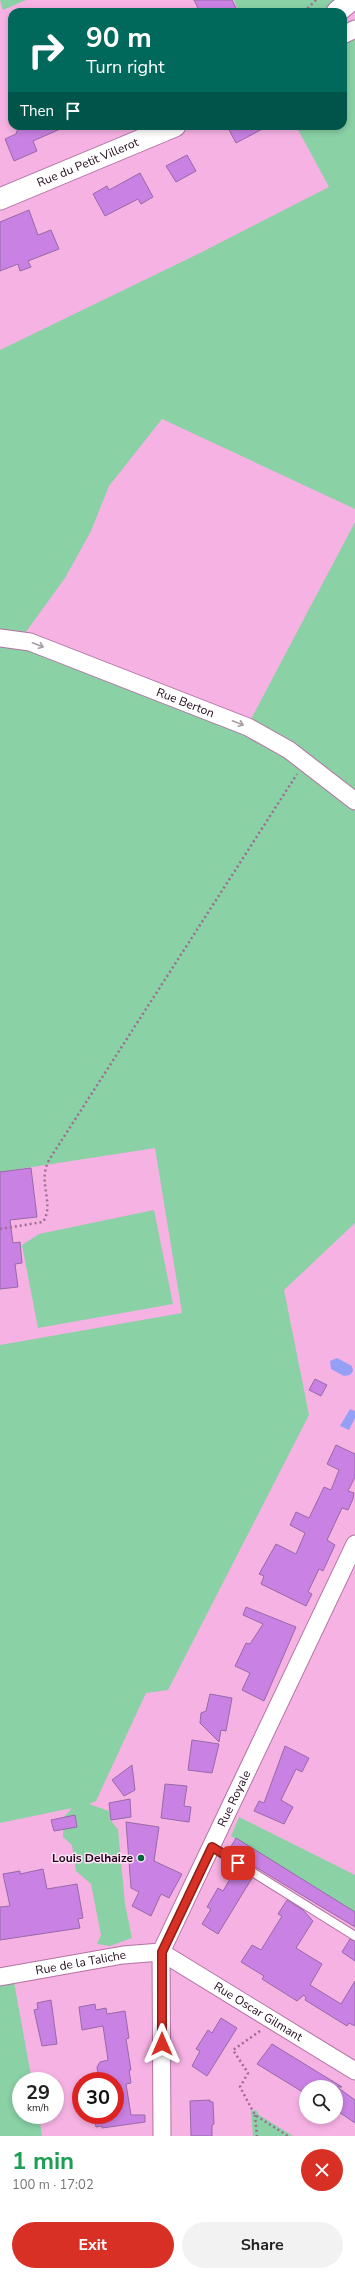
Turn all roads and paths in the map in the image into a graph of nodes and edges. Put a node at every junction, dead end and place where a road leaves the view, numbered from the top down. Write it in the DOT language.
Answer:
graph roads {
  1 [pos="316,0"];
  2 [pos="351,0"];
  3 [pos="308,8"];
  4 [pos="342,8"];
  5 [pos="165,130"];
  6 [pos="0,199"];
  7 [pos="0,638"];
  8 [pos="305,762"];
  9 [pos="355,801"];
  10 [pos="0,1228"];
  11 [pos="355,1544"];
  12 [pos="212,1847"];
  13 [pos="355,1936"];
  14 [pos="162,1952"];
  15 [pos="0,1977"];
  16 [pos="274,2021"];
  17 [pos="355,2071"];
  18 [pos="255,2115"];
  19 [pos="162,2136"];
  20 [pos="257,2136"];
  21 [pos="288,2136"];
  1 -- 3 [label="path"];
  2 -- 4 [label="street"];
  5 -- 6 [label="street, Rue du Petit Villerot"];
  7 -- 8 [label="street, Rue Berton, one-way"];
  8 -- 9 [label="street, Rue Berton"];
  8 -- 10 [label="path"];
  11 -- 12 [label="street, Rue Royale"];
  12 -- 13 [label="lane"];
  12 -- 14 [label="street, Rue Royale"];
  14 -- 15 [label="street, Rue de la Taliche"];
  14 -- 16 [label="street, Rue Oscar Gilmant"];
  14 -- 19 [label="street, Rue Royale"];
  16 -- 17 [label="street, Rue Oscar Gilmant"];
  16 -- 18 [label="path"];
  18 -- 20 [label="path"];
  18 -- 21 [label="path"];
}
